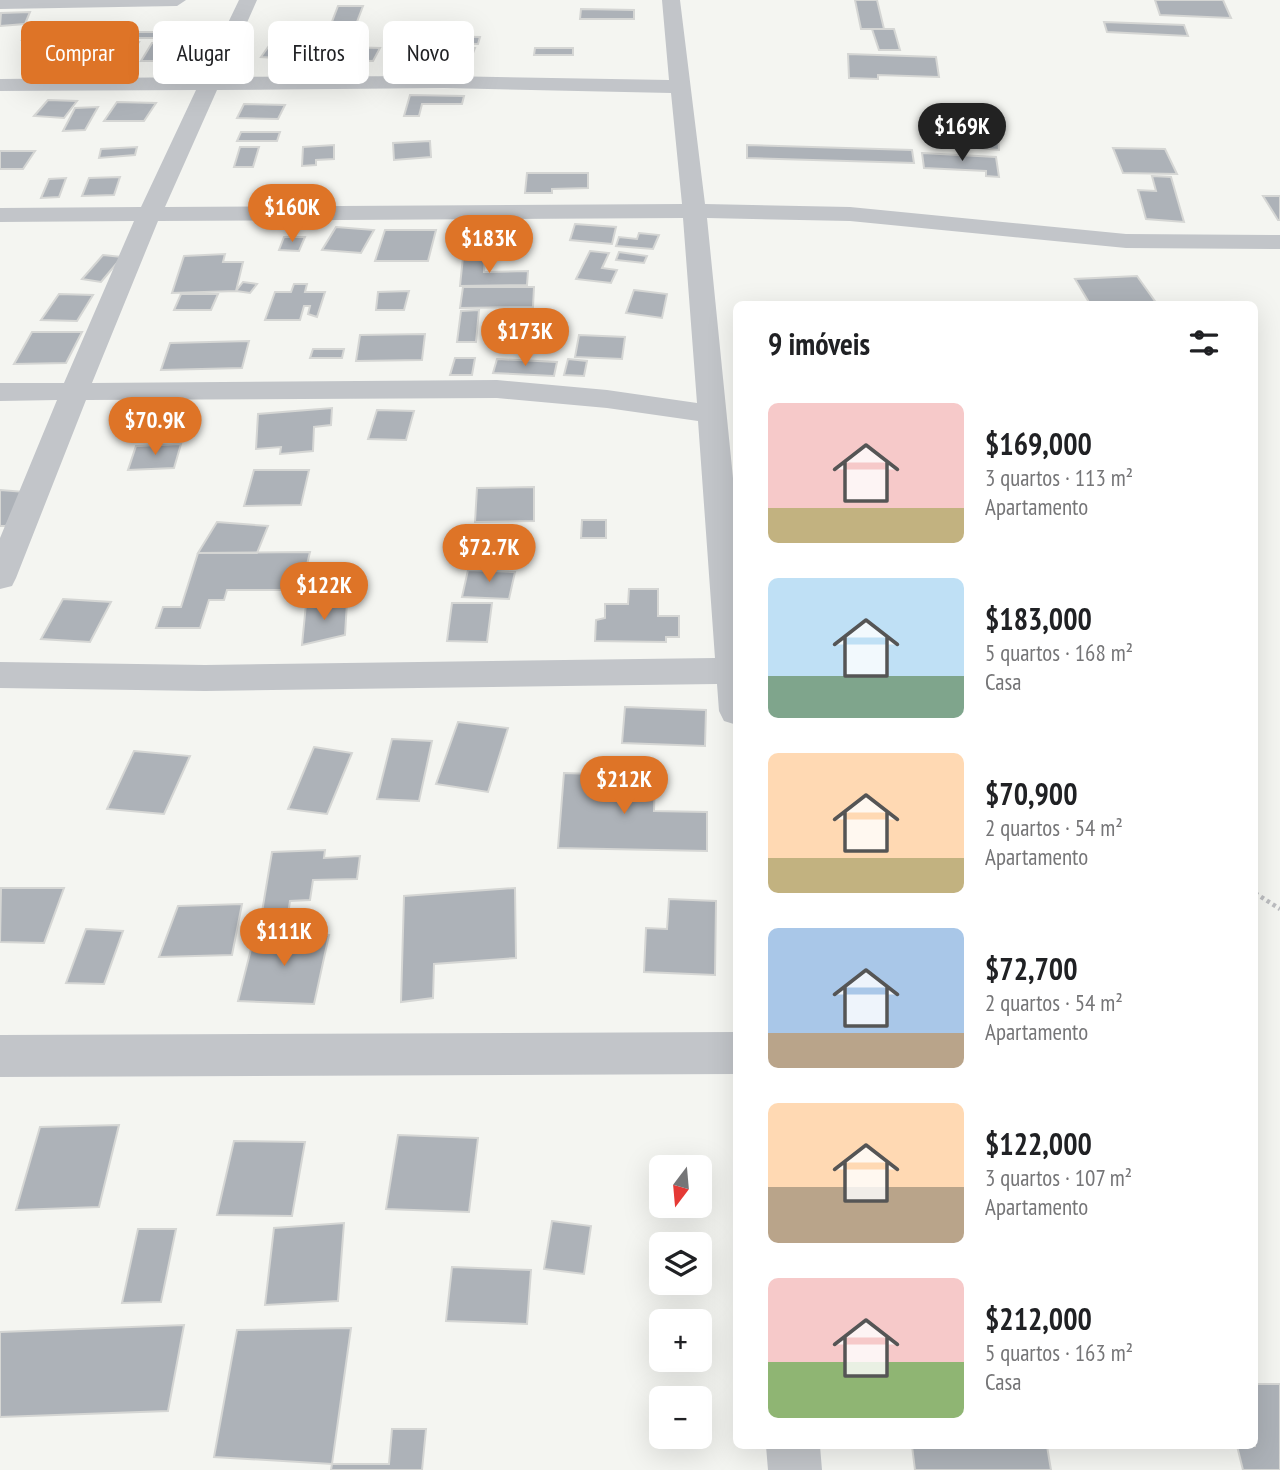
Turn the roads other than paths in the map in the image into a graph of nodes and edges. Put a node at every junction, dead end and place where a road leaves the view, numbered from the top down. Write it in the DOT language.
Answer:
graph roads {
  1 [pos="177,0"];
  2 [pos="248,0"];
  3 [pos="671,0"];
  4 [pos="0,3"];
  5 [pos="239,21"];
  6 [pos="211,84"];
  7 [pos="254,84"];
  8 [pos="0,85"];
  9 [pos="681,87"];
  10 [pos="695,211"];
  11 [pos="148,214"];
  12 [pos="0,215"];
  13 [pos="1280,242"];
  14 [pos="0,392"];
  15 [pos="76,392"];
  16 [pos="712,414"];
  17 [pos="0,578"];
  18 [pos="733,659"];
  19 [pos="733,671"];
  20 [pos="0,675"];
  21 [pos="733,1053"];
  22 [pos="0,1056"];
  23 [pos="793,1449"];
  24 [pos="795,1470"];
  1 -- 4 [label="street"];
  2 -- 5 [label="street"];
  3 -- 9 [label="street"];
  6 -- 8 [label="street"];
  6 -- 11 [label="street"];
  7 -- 9 [label="street"];
  9 -- 10 [label="street"];
  10 -- 11 [label="street"];
  10 -- 13 [label="street"];
  10 -- 16 [label="street"];
  11 -- 12 [label="street"];
  11 -- 15 [label="street"];
  14 -- 15 [label="street"];
  15 -- 16 [label="street"];
  15 -- 17 [label="street"];
  16 -- 18 [label="street"];
  19 -- 20 [label="street"];
  21 -- 22 [label="street"];
  23 -- 24 [label="street"];
}
